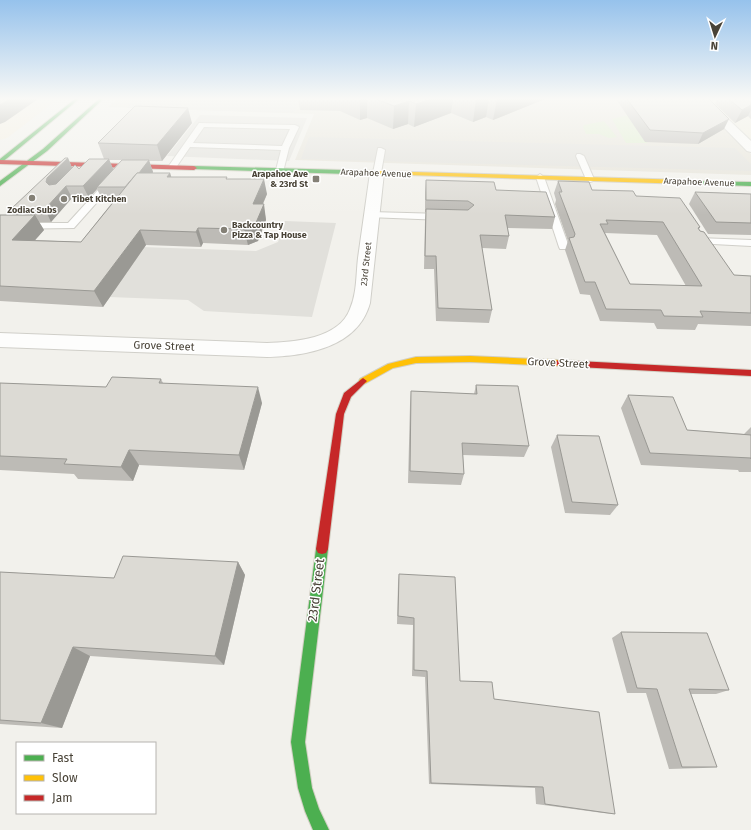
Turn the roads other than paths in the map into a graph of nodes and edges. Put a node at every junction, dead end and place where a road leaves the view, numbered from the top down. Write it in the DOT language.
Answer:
graph roads {
  1 [pos="30,138"];
  2 [pos="58,138"];
  3 [pos="193,138"];
  4 [pos="290,138"];
  5 [pos="741,138"];
  6 [pos="188,145"];
  7 [pos="285,148"];
  8 [pos="751,148"];
  9 [pos="381,150"];
  10 [pos="580,156"];
  11 [pos="0,162"];
  12 [pos="27,163"];
  13 [pos="85,165"];
  14 [pos="125,166"];
  15 [pos="172,167"];
  16 [pos="280,170"];
  17 [pos="378,172"];
  18 [pos="76,174"];
  19 [pos="540,178"];
  20 [pos="590,179"];
  21 [pos="0,184"];
  22 [pos="751,184"];
  23 [pos="371,215"];
  24 [pos="450,218"];
  25 [pos="0,226"];
  26 [pos="698,241"];
  27 [pos="751,243"];
  28 [pos="564,247"];
  29 [pos="0,340"];
  30 [pos="327,340"];
  31 [pos="751,373"];
  32 [pos="368,377"];
  33 [pos="321,830"];
  1 -- 11 [label="main road"];
  2 -- 12 [label="main road"];
  3 -- 6 [label="lane"];
  4 -- 7 [label="lane"];
  5 -- 8 [label="street"];
  6 -- 7 [label="lane"];
  6 -- 15 [label="lane"];
  7 -- 16 [label="lane"];
  9 -- 17 [label="lane"];
  10 -- 20 [label="lane"];
  11 -- 12 [label="main road, Arapahoe Avenue"];
  12 -- 13 [label="main road, Arapahoe Avenue"];
  12 -- 21 [label="main road"];
  13 -- 14 [label="main road, Arapahoe Avenue"];
  13 -- 18 [label="lane"];
  14 -- 15 [label="main road, Arapahoe Avenue"];
  14 -- 25 [label="lane"];
  15 -- 16 [label="main road, Arapahoe Avenue"];
  16 -- 17 [label="main road, Arapahoe Avenue"];
  17 -- 19 [label="main road, Arapahoe Avenue"];
  17 -- 23 [label="street, 23rd Street"];
  19 -- 20 [label="main road, Arapahoe Avenue"];
  19 -- 28 [label="lane"];
  20 -- 22 [label="main road, Arapahoe Avenue"];
  23 -- 24 [label="lane"];
  23 -- 30 [label="street, 23rd Street"];
  26 -- 27 [label="lane"];
  29 -- 30 [label="street, Grove Street"];
  31 -- 32 [label="main road, Grove Street"];
  32 -- 33 [label="main road, 23rd Street"];
}
